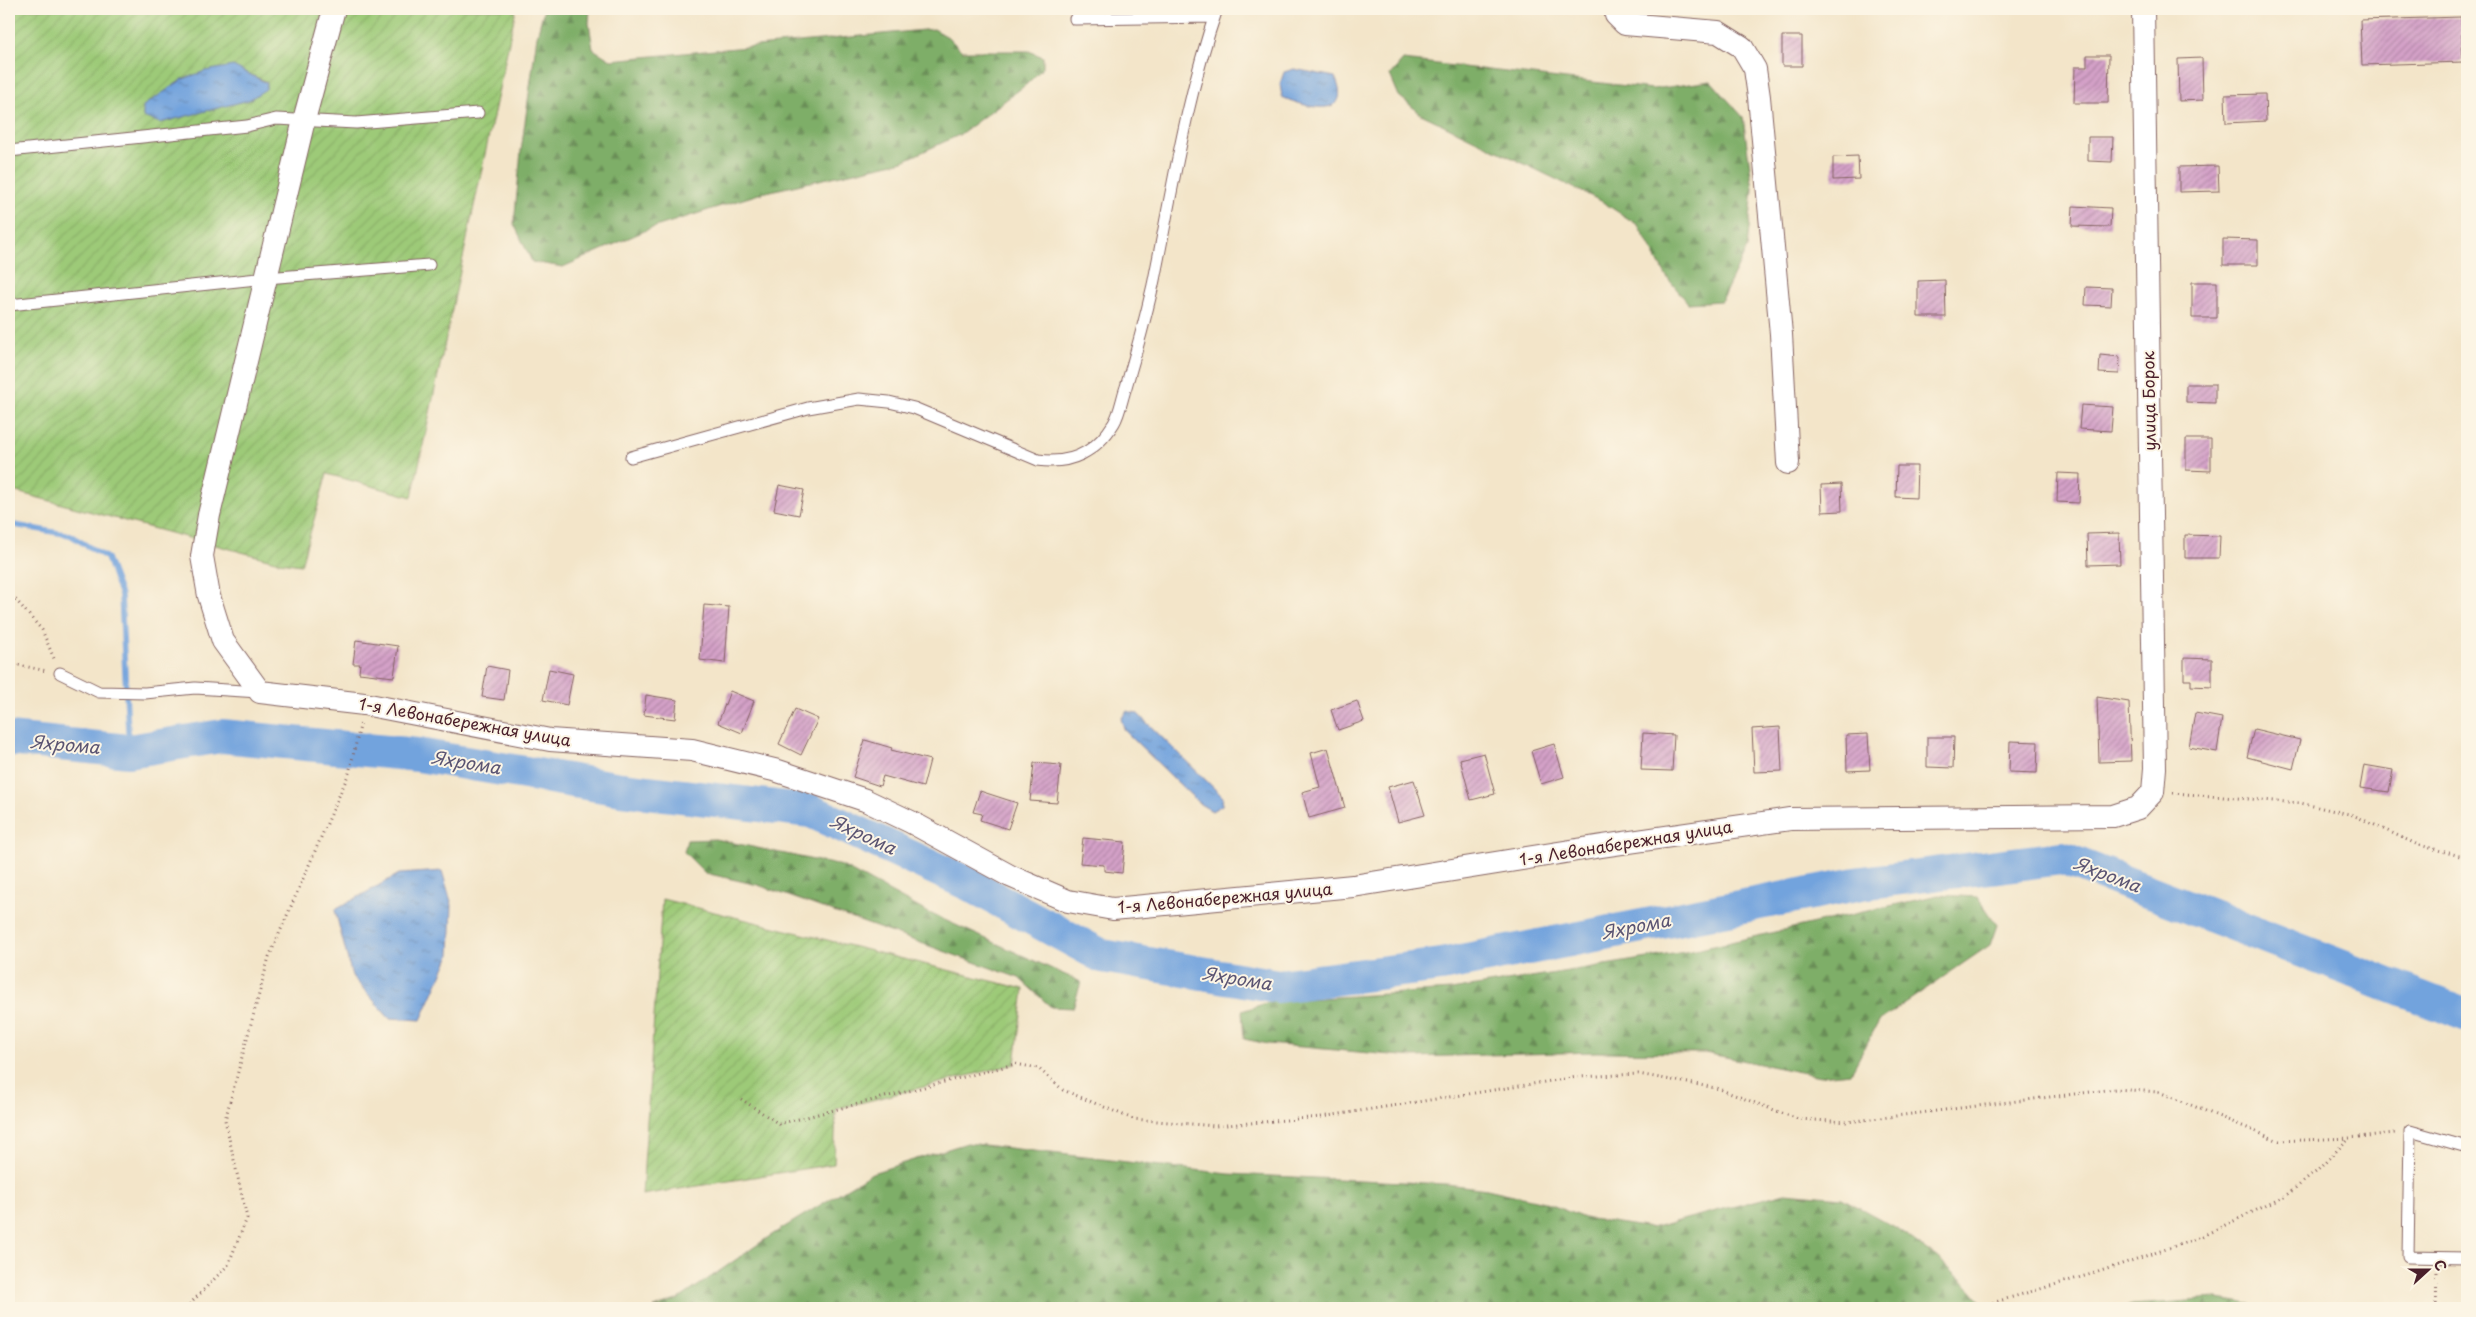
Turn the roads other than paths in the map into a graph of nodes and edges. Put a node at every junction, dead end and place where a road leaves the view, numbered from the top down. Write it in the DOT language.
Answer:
graph roads {
  1 [pos="334,9"];
  2 [pos="1616,9"];
  3 [pos="2143,9"];
  4 [pos="1216,13"];
  5 [pos="1075,19"];
  6 [pos="478,113"];
  7 [pos="304,120"];
  8 [pos="9,151"];
  9 [pos="429,265"];
  10 [pos="266,278"];
  11 [pos="9,305"];
  12 [pos="631,457"];
  13 [pos="1788,463"];
  14 [pos="60,673"];
  15 [pos="260,692"];
  16 [pos="2153,792"];
  17 [pos="2467,1147"];
  18 [pos="2467,1258"];
  1 -- 7 [label="street"];
  2 -- 13 [label="street"];
  3 -- 16 [label="street, улица Борок"];
  4 -- 5 [label="lane"];
  4 -- 12 [label="lane"];
  6 -- 7 [label="lane"];
  7 -- 8 [label="lane"];
  7 -- 10 [label="street"];
  9 -- 10 [label="lane"];
  10 -- 11 [label="lane"];
  10 -- 15 [label="street"];
  14 -- 15 [label="lane"];
  15 -- 16 [label="street, 1-я Левонабережная улица"];
  17 -- 18 [label="lane"];
}
